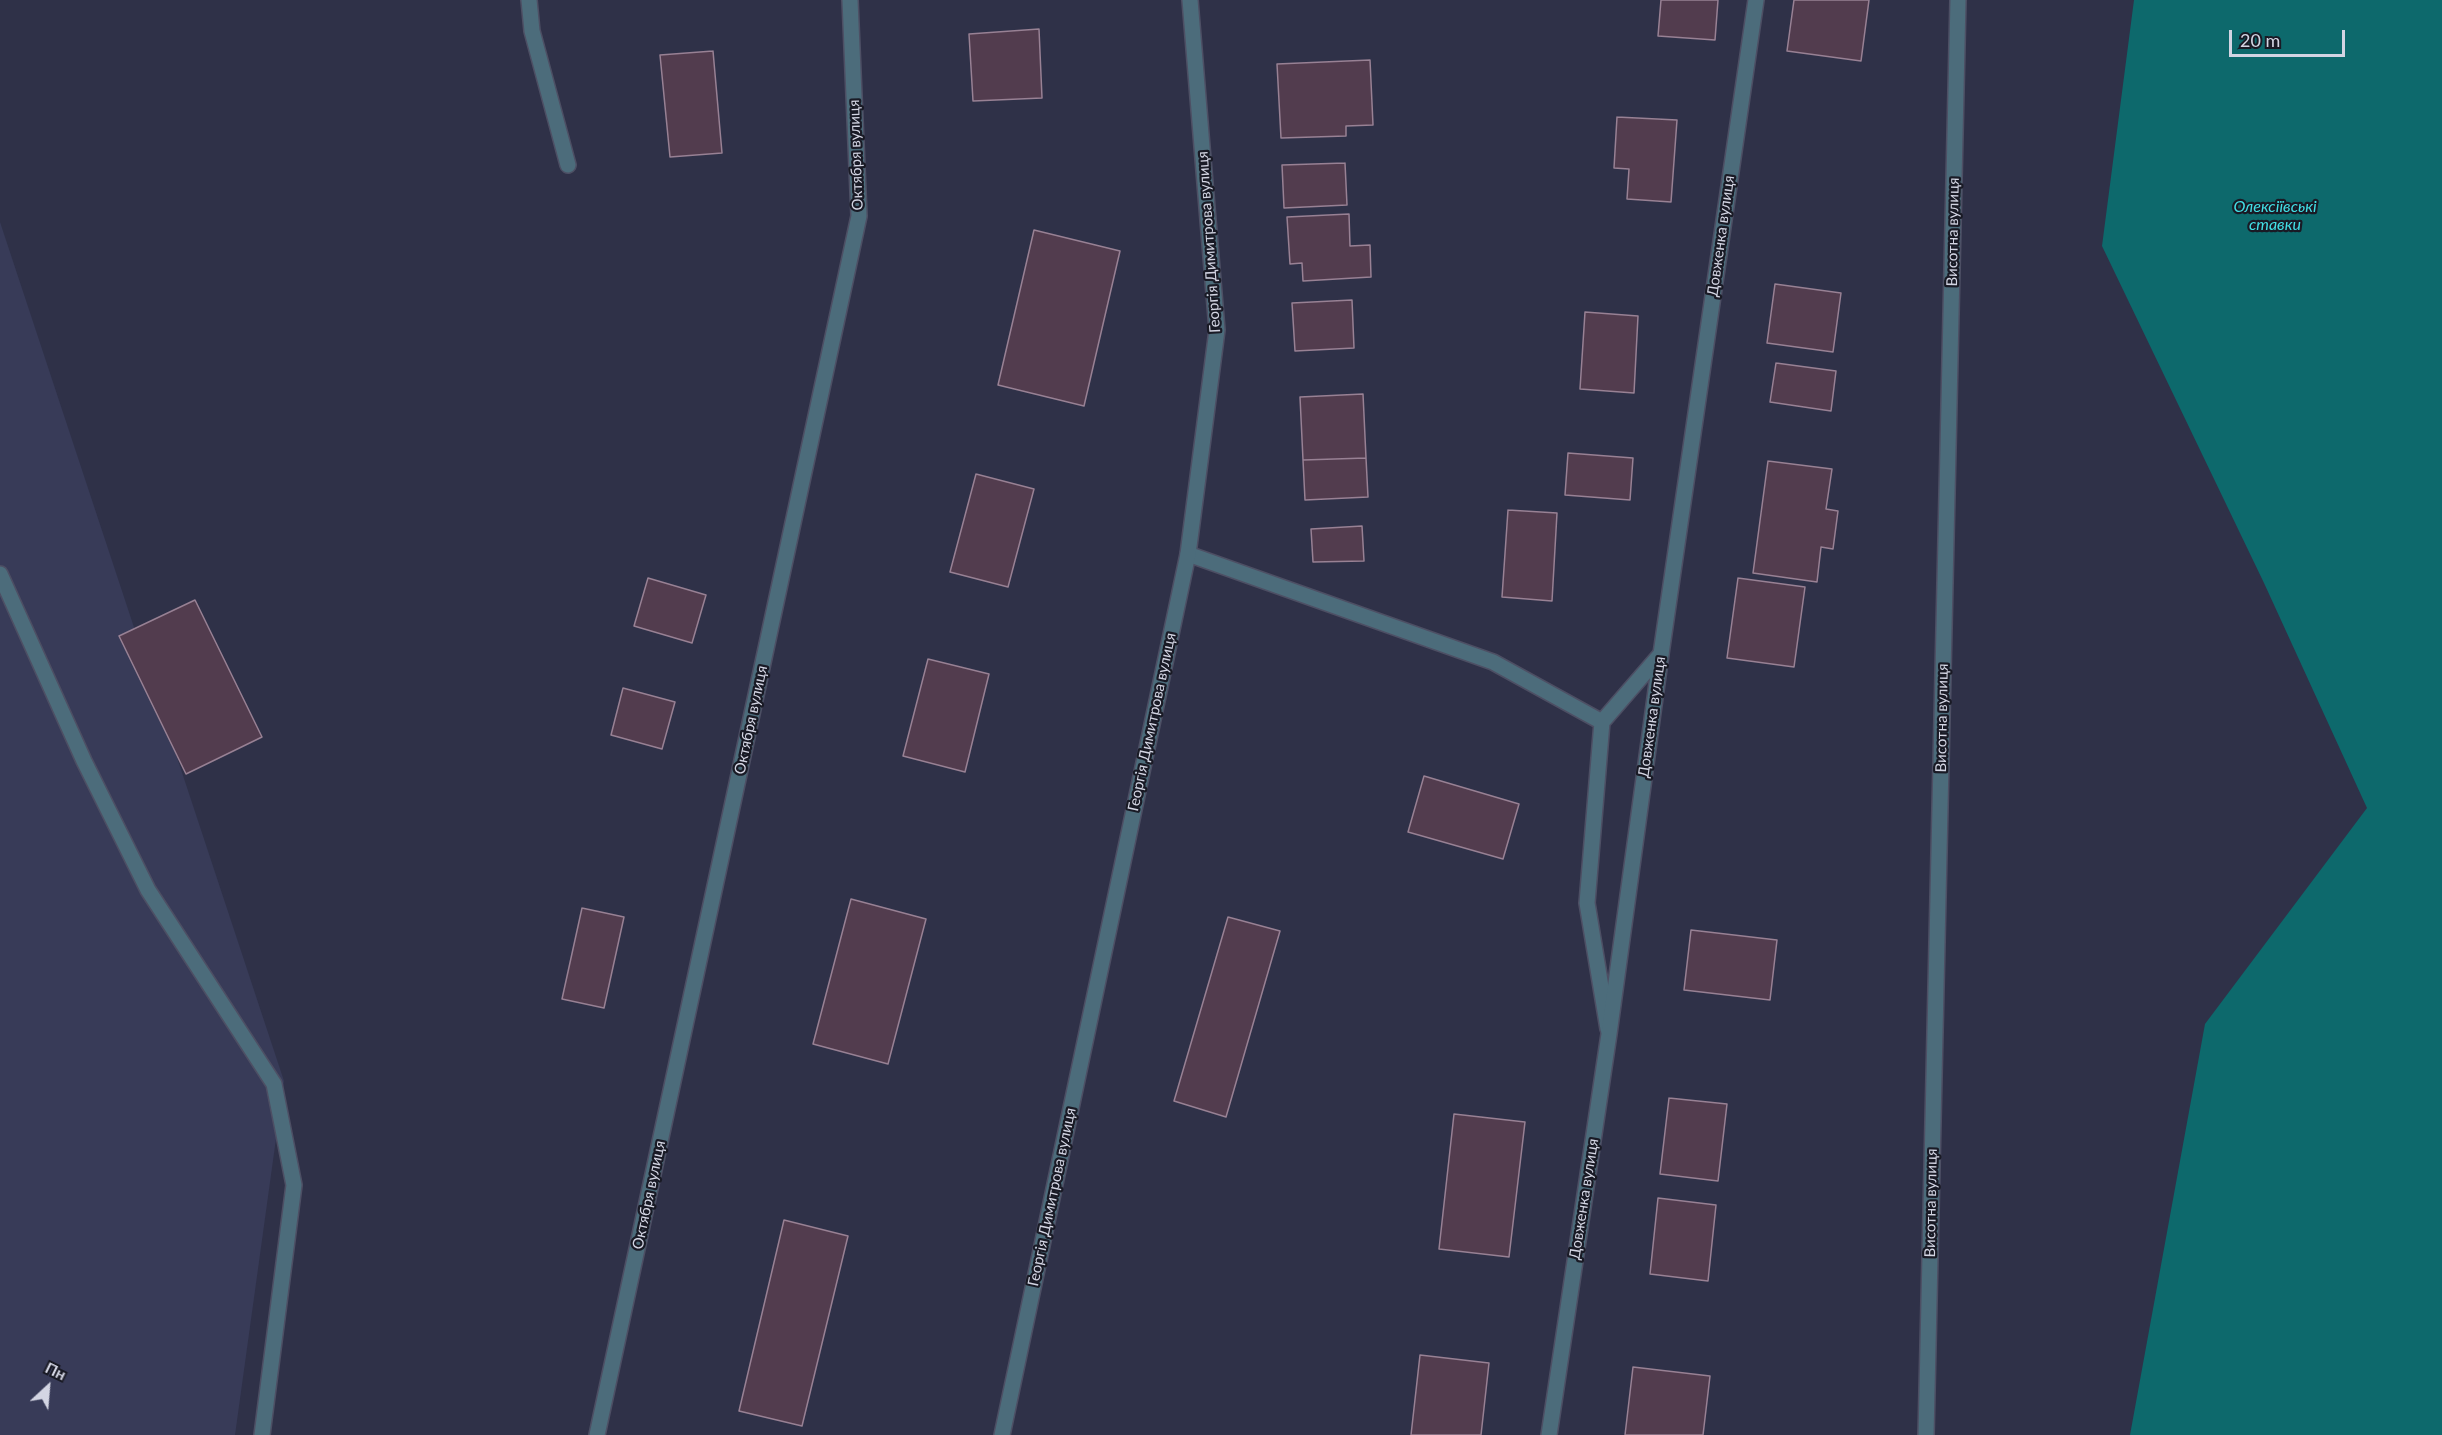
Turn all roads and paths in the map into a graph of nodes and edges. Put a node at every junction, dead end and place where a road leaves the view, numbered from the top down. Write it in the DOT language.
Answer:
graph roads {
  1 [pos="529,0"];
  2 [pos="850,0"];
  3 [pos="1190,0"];
  4 [pos="1756,0"];
  5 [pos="1958,0"];
  6 [pos="568,165"];
  7 [pos="1188,554"];
  8 [pos="0,574"];
  9 [pos="1661,654"];
  10 [pos="1602,722"];
  11 [pos="1609,1034"];
  12 [pos="262,1435"];
  13 [pos="597,1435"];
  14 [pos="1002,1435"];
  15 [pos="1549,1435"];
  16 [pos="1926,1435"];
  1 -- 6 [label="street"];
  2 -- 13 [label="street, Октября вулиця"];
  3 -- 7 [label="street, Георгія Димитрова вулиця"];
  4 -- 9 [label="street, Довженка вулиця"];
  5 -- 16 [label="street, Висотна вулиця"];
  7 -- 10 [label="street"];
  7 -- 14 [label="street, Георгія Димитрова вулиця"];
  8 -- 12 [label="street"];
  9 -- 10 [label="street"];
  9 -- 11 [label="street, Довженка вулиця"];
  10 -- 11 [label="street"];
  11 -- 15 [label="street, Довженка вулиця"];
}
